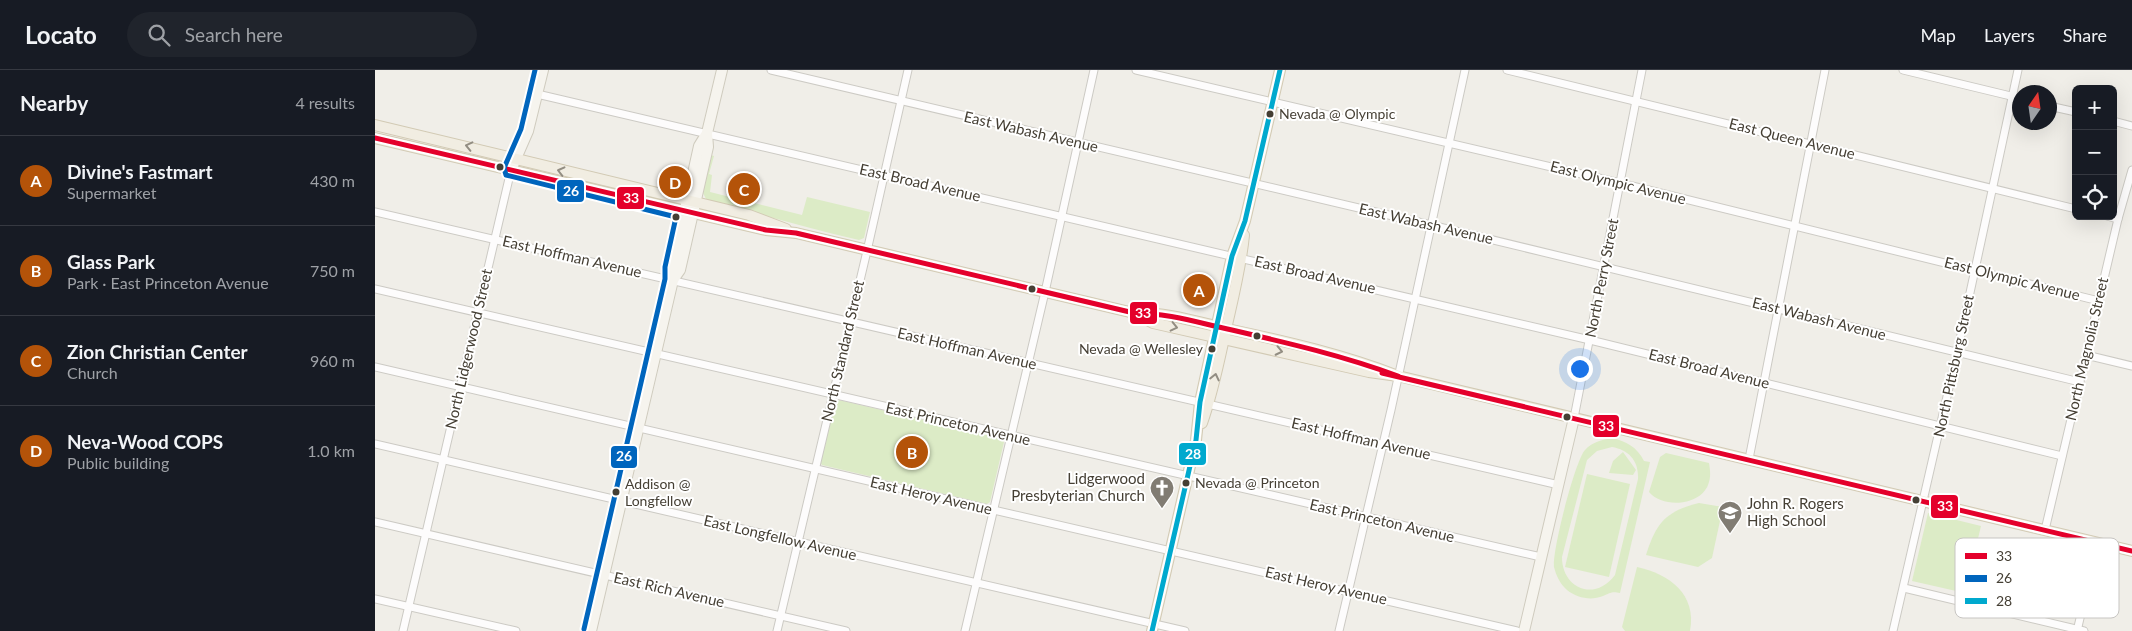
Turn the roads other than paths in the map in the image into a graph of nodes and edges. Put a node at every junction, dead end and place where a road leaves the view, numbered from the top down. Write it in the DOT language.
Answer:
graph roads {
  1 [pos="543,70"];
  2 [pos="722,70"];
  3 [pos="771,70"];
  4 [pos="908,70"];
  5 [pos="1093,70"];
  6 [pos="1137,70"];
  7 [pos="1280,70"];
  8 [pos="1465,70"];
  9 [pos="1507,70"];
  10 [pos="1642,70"];
  11 [pos="1825,70"];
  12 [pos="1903,70"];
  13 [pos="2018,70"];
  14 [pos="2017,85"];
  15 [pos="537,94"];
  16 [pos="2012,96"];
  17 [pos="1636,100"];
  18 [pos="901,101"];
  19 [pos="1273,102"];
  20 [pos="2057,108"];
  21 [pos="2072,111"];
  22 [pos="2012,112"];
  23 [pos="2117,122"];
  24 [pos="375,125"];
  25 [pos="2132,126"];
  26 [pos="707,133"];
  27 [pos="375,138"];
  28 [pos="1078,143"];
  29 [pos="1449,143"];
  30 [pos="1811,144"];
  31 [pos="513,165"];
  32 [pos="2132,170"];
  33 [pos="884,175"];
  34 [pos="2131,181"];
  35 [pos="1620,183"];
  36 [pos="1255,184"];
  37 [pos="1992,189"];
  38 [pos="690,207"];
  39 [pos="2072,208"];
  40 [pos="375,212"];
  41 [pos="1062,216"];
  42 [pos="2118,219"];
  43 [pos="1431,225"];
  44 [pos="1795,226"];
  45 [pos="495,240"];
  46 [pos="867,251"];
  47 [pos="1237,257"];
  48 [pos="1604,267"];
  49 [pos="1975,270"];
  50 [pos="673,280"];
  51 [pos="375,289"];
  52 [pos="1045,292"];
  53 [pos="1414,299"];
  54 [pos="2099,301"];
  55 [pos="1779,309"];
  56 [pos="478,312"];
  57 [pos="850,322"];
  58 [pos="1220,333"];
  59 [pos="1590,340"];
  60 [pos="1957,353"];
  61 [pos="655,354"];
  62 [pos="2086,355"];
  63 [pos="1027,363"];
  64 [pos="2132,366"];
  65 [pos="375,367"];
  66 [pos="1398,376"];
  67 [pos="2079,382"];
  68 [pos="1764,383"];
  69 [pos="460,387"];
  70 [pos="833,396"];
  71 [pos="1204,403"];
  72 [pos="1574,418"];
  73 [pos="638,426"];
  74 [pos="1941,426"];
  75 [pos="1010,436"];
  76 [pos="375,444"];
  77 [pos="1383,444"];
  78 [pos="2062,456"];
  79 [pos="1749,459"];
  80 [pos="443,460"];
  81 [pos="815,469"];
  82 [pos="1188,477"];
  83 [pos="1559,485"];
  84 [pos="621,501"];
  85 [pos="1924,501"];
  86 [pos="993,510"];
  87 [pos="1366,518"];
  88 [pos="375,522"];
  89 [pos="2045,530"];
  90 [pos="426,533"];
  91 [pos="2080,538"];
  92 [pos="798,542"];
  93 [pos="2119,548"];
  94 [pos="1171,551"];
  95 [pos="2132,551"];
  96 [pos="1541,557"];
  97 [pos="604,574"];
  98 [pos="976,583"];
  99 [pos="1904,588"];
  100 [pos="1348,591"];
  101 [pos="375,599"];
  102 [pos="1955,600"];
  103 [pos="409,606"];
  104 [pos="781,616"];
  105 [pos="2029,618"];
  106 [pos="1153,627"];
  107 [pos="2079,630"];
  108 [pos="403,631"];
  109 [pos="516,631"];
  110 [pos="591,631"];
  111 [pos="777,631"];
  112 [pos="846,631"];
  113 [pos="965,631"];
  114 [pos="1185,631"];
  115 [pos="1339,631"];
  116 [pos="1517,631"];
  117 [pos="1524,631"];
  118 [pos="1893,631"];
  1 -- 15 [label="street, North Lidgerwood Street"];
  2 -- 26 [label="street"];
  3 -- 18 [label="street, East Wabash Avenue"];
  4 -- 18 [label="street, North Standard Street"];
  5 -- 28 [label="street"];
  6 -- 19 [label="street, East Olympic Avenue"];
  7 -- 19 [label="main road"];
  8 -- 29 [label="street"];
  9 -- 17 [label="street, East Queen Avenue"];
  10 -- 17 [label="street, North Perry Street"];
  11 -- 30 [label="street"];
  12 -- 16 [label="street"];
  13 -- 14 [label="street, North Pittsburg Street"];
  15 -- 26 [label="street, East Broad Avenue"];
  15 -- 31 [label="street, North Lidgerwood Street"];
  17 -- 30 [label="street, East Queen Avenue"];
  17 -- 35 [label="street, North Perry Street"];
  18 -- 28 [label="street, East Wabash Avenue"];
  18 -- 33 [label="street, North Standard Street"];
  19 -- 29 [label="street, East Olympic Avenue"];
  19 -- 36 [label="main road"];
  20 -- 21 [label="street"];
  22 -- 37 [label="street, North Pittsburg Street"];
  23 -- 25 [label="street"];
  31 -- 24 [label="main road, one-way"];
  26 -- 33 [label="street, East Broad Avenue"];
  26 -- 38 [label="street"];
  27 -- 31 [label="main road"];
  28 -- 36 [label="street, East Wabash Avenue"];
  28 -- 41 [label="street"];
  29 -- 35 [label="street, East Olympic Avenue"];
  29 -- 43 [label="street"];
  30 -- 37 [label="street, East Queen Avenue"];
  30 -- 44 [label="street"];
  31 -- 38 [label="main road"];
  31 -- 45 [label="street, North Lidgerwood Street"];
  32 -- 34 [label="street, North Magnolia Street"];
  33 -- 41 [label="street, East Broad Avenue"];
  33 -- 46 [label="street, North Standard Street"];
  34 -- 42 [label="street, North Magnolia Street"];
  35 -- 44 [label="street, East Olympic Avenue"];
  35 -- 48 [label="street, North Perry Street"];
  36 -- 43 [label="street, East Wabash Avenue"];
  36 -- 47 [label="main road"];
  37 -- 39 [label="street, East Queen Avenue"];
  37 -- 49 [label="street, North Pittsburg Street"];
  38 -- 46 [label="main road"];
  38 -- 50 [label="street"];
  40 -- 45 [label="street, East Hoffman Avenue"];
  41 -- 47 [label="street, East Broad Avenue"];
  41 -- 52 [label="street"];
  42 -- 54 [label="street, North Magnolia Street"];
  43 -- 48 [label="street, East Wabash Avenue"];
  43 -- 53 [label="street"];
  44 -- 49 [label="street, East Olympic Avenue"];
  44 -- 55 [label="street"];
  45 -- 50 [label="street, East Hoffman Avenue"];
  45 -- 56 [label="street, North Lidgerwood Street"];
  46 -- 52 [label="main road"];
  46 -- 57 [label="street, North Standard Street"];
  47 -- 53 [label="street, East Broad Avenue"];
  47 -- 58 [label="main road"];
  48 -- 55 [label="street, East Wabash Avenue"];
  48 -- 59 [label="street, North Perry Street"];
  49 -- 54 [label="street, East Olympic Avenue"];
  49 -- 60 [label="street, North Pittsburg Street"];
  50 -- 57 [label="street, East Hoffman Avenue"];
  50 -- 61 [label="street"];
  51 -- 56 [label="street, East Princeton Avenue"];
  52 -- 58 [label="main road"];
  52 -- 63 [label="street"];
  53 -- 59 [label="street, East Broad Avenue"];
  53 -- 66 [label="street"];
  54 -- 62 [label="street, North Magnolia Street"];
  55 -- 60 [label="street, East Wabash Avenue"];
  55 -- 68 [label="street"];
  56 -- 61 [label="street, East Princeton Avenue"];
  56 -- 69 [label="street, North Lidgerwood Street"];
  57 -- 63 [label="street, East Hoffman Avenue"];
  57 -- 70 [label="street, North Standard Street"];
  58 -- 66 [label="main road"];
  58 -- 71 [label="main road"];
  59 -- 68 [label="street, East Broad Avenue"];
  59 -- 72 [label="street, North Perry Street"];
  60 -- 67 [label="street, East Wabash Avenue"];
  60 -- 74 [label="street, North Pittsburg Street"];
  61 -- 70 [label="street, East Princeton Avenue"];
  61 -- 73 [label="street"];
  62 -- 64 [label="street"];
  62 -- 67 [label="street, North Magnolia Street"];
  63 -- 71 [label="street, East Hoffman Avenue"];
  63 -- 75 [label="street"];
  65 -- 69 [label="street, East Heroy Avenue"];
  66 -- 72 [label="main road"];
  66 -- 77 [label="street"];
  67 -- 78 [label="street, North Magnolia Street"];
  68 -- 74 [label="street, East Broad Avenue"];
  68 -- 79 [label="street"];
  69 -- 73 [label="street, East Heroy Avenue"];
  69 -- 80 [label="street, North Lidgerwood Street"];
  70 -- 75 [label="street, East Princeton Avenue"];
  70 -- 81 [label="street, North Standard Street"];
  71 -- 77 [label="street, East Hoffman Avenue"];
  71 -- 82 [label="main road"];
  72 -- 79 [label="main road"];
  72 -- 83 [label="street, North Perry Street"];
  73 -- 81 [label="street, East Heroy Avenue"];
  73 -- 84 [label="street"];
  74 -- 78 [label="street, East Broad Avenue"];
  74 -- 85 [label="street, North Pittsburg Street"];
  75 -- 82 [label="street, East Princeton Avenue"];
  75 -- 86 [label="street"];
  76 -- 80 [label="street, East Longfellow Avenue"];
  77 -- 83 [label="street, East Hoffman Avenue"];
  77 -- 87 [label="street"];
  78 -- 89 [label="street, North Magnolia Street"];
  79 -- 85 [label="main road"];
  80 -- 84 [label="street, East Longfellow Avenue"];
  80 -- 90 [label="street, North Lidgerwood Street"];
  81 -- 86 [label="street, East Heroy Avenue"];
  81 -- 92 [label="street, North Standard Street"];
  82 -- 87 [label="street, East Princeton Avenue"];
  82 -- 94 [label="main road"];
  83 -- 96 [label="street, North Perry Street"];
  84 -- 92 [label="street, East Longfellow Avenue"];
  84 -- 97 [label="street"];
  85 -- 89 [label="main road"];
  85 -- 99 [label="street, North Pittsburg Street"];
  86 -- 94 [label="street, East Heroy Avenue"];
  86 -- 98 [label="street"];
  87 -- 96 [label="street, East Princeton Avenue"];
  87 -- 100 [label="street"];
  88 -- 90 [label="street, East Rich Avenue"];
  89 -- 91 [label="main road"];
  90 -- 97 [label="street, East Rich Avenue"];
  90 -- 103 [label="street, North Lidgerwood Street"];
  92 -- 98 [label="street, East Longfellow Avenue"];
  92 -- 104 [label="street, North Standard Street"];
  93 -- 95 [label="main road"];
  94 -- 100 [label="street, East Heroy Avenue"];
  94 -- 106 [label="main road"];
  96 -- 117 [label="street, North Perry Street"];
  97 -- 104 [label="street, East Rich Avenue"];
  97 -- 110 [label="street"];
  98 -- 106 [label="street, East Longfellow Avenue"];
  98 -- 113 [label="street"];
  99 -- 102 [label="street"];
  99 -- 118 [label="street, North Pittsburg Street"];
  100 -- 115 [label="street"];
  100 -- 116 [label="street, East Heroy Avenue"];
  101 -- 103 [label="street"];
  103 -- 108 [label="street, North Lidgerwood Street"];
  103 -- 109 [label="street"];
  104 -- 111 [label="street, North Standard Street"];
  104 -- 112 [label="street, East Rich Avenue"];
  105 -- 107 [label="street"];
  106 -- 114 [label="street, East Longfellow Avenue"];
}
